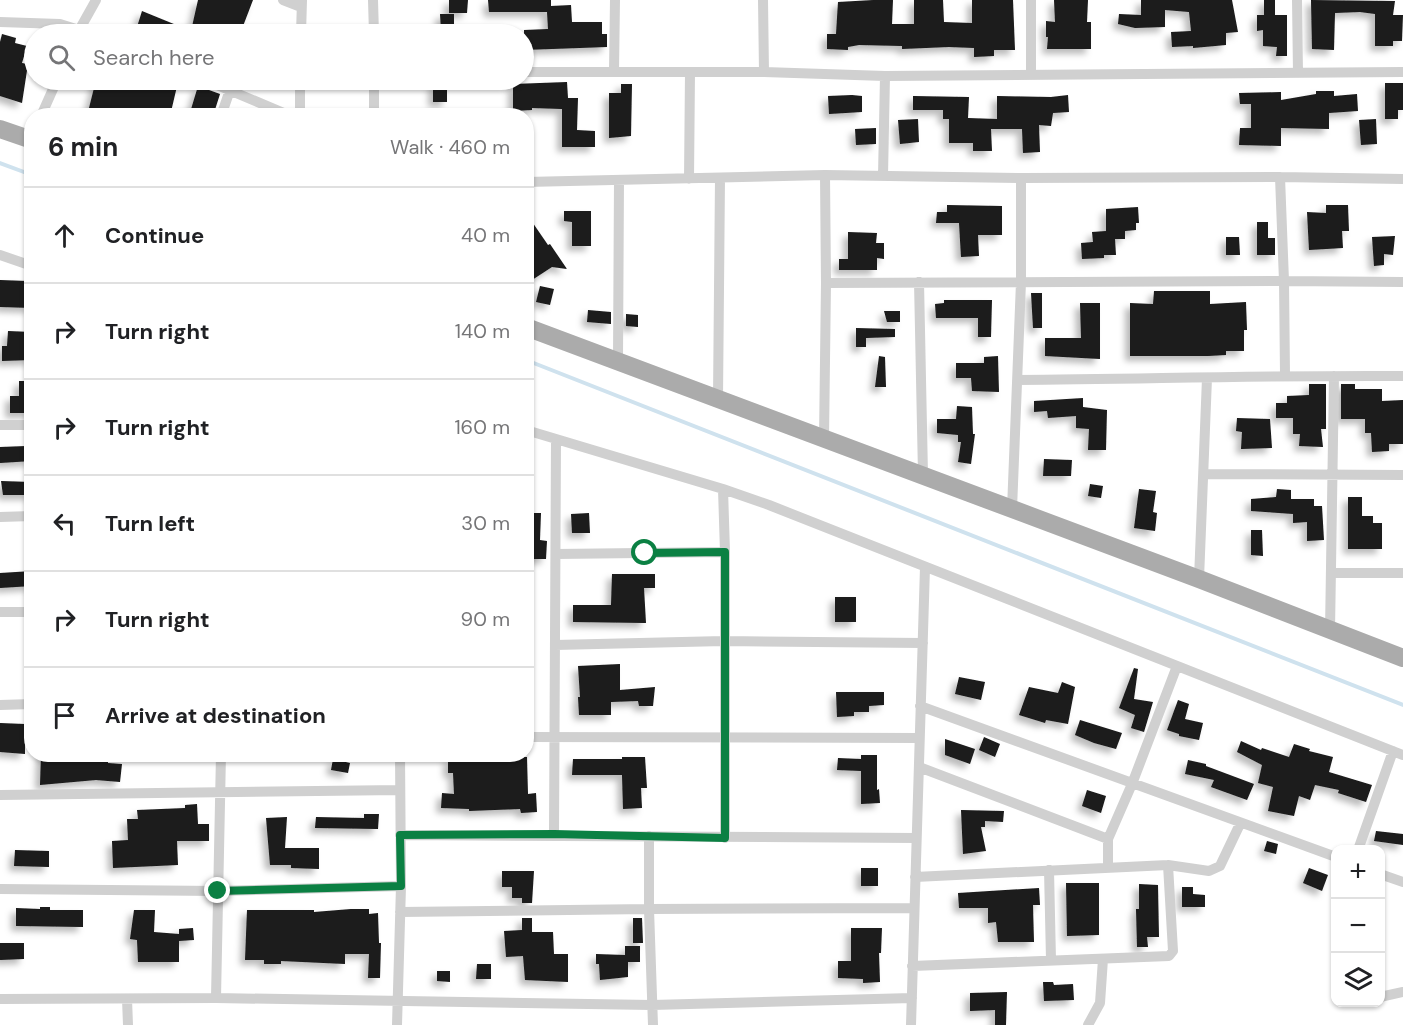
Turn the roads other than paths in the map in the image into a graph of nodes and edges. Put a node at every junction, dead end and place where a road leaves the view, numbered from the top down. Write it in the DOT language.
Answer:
graph roads {
  1 [pos="96,0"];
  2 [pos="283,0"];
  3 [pos="373,0"];
  4 [pos="615,0"];
  5 [pos="763,0"];
  6 [pos="1031,0"];
  7 [pos="1297,0"];
  8 [pos="302,4"];
  9 [pos="0,22"];
  10 [pos="60,24"];
  11 [pos="82,24"];
  12 [pos="301,24"];
  13 [pos="374,24"];
  14 [pos="614,71"];
  15 [pos="534,72"];
  16 [pos="690,72"];
  17 [pos="764,72"];
  18 [pos="1403,72"];
  19 [pos="1031,73"];
  20 [pos="1298,73"];
  21 [pos="885,76"];
  22 [pos="53,90"];
  23 [pos="230,90"];
  24 [pos="300,90"];
  25 [pos="374,90"];
  26 [pos="45,108"];
  27 [pos="224,108"];
  28 [pos="272,108"];
  29 [pos="300,108"];
  30 [pos="374,108"];
  31 [pos="0,129"];
  32 [pos="24,137"];
  33 [pos="825,175"];
  34 [pos="883,176"];
  35 [pos="1280,177"];
  36 [pos="720,178"];
  37 [pos="1021,178"];
  38 [pos="689,179"];
  39 [pos="1403,179"];
  40 [pos="619,180"];
  41 [pos="534,182"];
  42 [pos="0,255"];
  43 [pos="24,263"];
  44 [pos="1284,281"];
  45 [pos="919,282"];
  46 [pos="1021,282"];
  47 [pos="1403,282"];
  48 [pos="826,283"];
  49 [pos="534,330"];
  50 [pos="618,360"];
  51 [pos="1285,375"];
  52 [pos="1334,375"];
  53 [pos="1403,376"];
  54 [pos="1207,378"];
  55 [pos="1017,380"];
  56 [pos="718,398"];
  57 [pos="0,425"];
  58 [pos="24,425"];
  59 [pos="534,433"];
  60 [pos="824,438"];
  61 [pos="556,440"];
  62 [pos="1205,474"];
  63 [pos="923,475"];
  64 [pos="1403,475"];
  65 [pos="1333,476"];
  66 [pos="723,489"];
  67 [pos="1012,509"];
  68 [pos="24,516"];
  69 [pos="0,517"];
  70 [pos="725,552"];
  71 [pos="556,554"];
  72 [pos="925,567"];
  73 [pos="1331,573"];
  74 [pos="1403,573"];
  75 [pos="1199,579"];
  76 [pos="0,612"];
  77 [pos="24,612"];
  78 [pos="1330,631"];
  79 [pos="724,641"];
  80 [pos="923,643"];
  81 [pos="555,645"];
  82 [pos="1403,658"];
  83 [pos="1177,666"];
  84 [pos="24,704"];
  85 [pos="0,705"];
  86 [pos="921,706"];
  87 [pos="534,737"];
  88 [pos="554,737"];
  89 [pos="724,738"];
  90 [pos="919,738"];
  91 [pos="1398,753"];
  92 [pos="221,762"];
  93 [pos="400,762"];
  94 [pos="918,768"];
  95 [pos="1132,784"];
  96 [pos="400,790"];
  97 [pos="220,792"];
  98 [pos="0,795"];
  99 [pos="1240,824"];
  100 [pos="554,834"];
  101 [pos="400,835"];
  102 [pos="649,836"];
  103 [pos="725,838"];
  104 [pos="916,838"];
  105 [pos="1108,839"];
  106 [pos="1360,845"];
  107 [pos="1331,856"];
  108 [pos="1168,865"];
  109 [pos="1108,867"];
  110 [pos="1050,870"];
  111 [pos="915,876"];
  112 [pos="1385,876"];
  113 [pos="1403,882"];
  114 [pos="401,886"];
  115 [pos="0,889"];
  116 [pos="218,891"];
  117 [pos="913,908"];
  118 [pos="649,909"];
  119 [pos="400,912"];
  120 [pos="1103,958"];
  121 [pos="1051,960"];
  122 [pos="912,966"];
  123 [pos="1403,992"];
  124 [pos="1385,996"];
  125 [pos="216,998"];
  126 [pos="912,998"];
  127 [pos="0,999"];
  128 [pos="127,999"];
  129 [pos="397,1002"];
  130 [pos="652,1005"];
  131 [pos="128,1025"];
  132 [pos="396,1025"];
  133 [pos="653,1025"];
  134 [pos="910,1025"];
  135 [pos="1088,1025"];
  1 -- 11 [label="street"];
  2 -- 8 [label="street"];
  3 -- 13 [label="street"];
  4 -- 14 [label="street"];
  5 -- 17 [label="street"];
  6 -- 19 [label="street"];
  7 -- 20 [label="street"];
  8 -- 12 [label="street"];
  9 -- 10 [label="street"];
  14 -- 15 [label="street"];
  14 -- 16 [label="street"];
  16 -- 17 [label="street"];
  16 -- 38 [label="street"];
  17 -- 21 [label="street"];
  18 -- 20 [label="street"];
  19 -- 20 [label="street"];
  19 -- 21 [label="street"];
  21 -- 34 [label="street"];
  22 -- 26 [label="street"];
  23 -- 27 [label="street"];
  23 -- 28 [label="street"];
  24 -- 29 [label="street"];
  25 -- 30 [label="street"];
  31 -- 32 [label="main road"];
  33 -- 34 [label="street"];
  33 -- 36 [label="street"];
  33 -- 48 [label="street"];
  34 -- 37 [label="street"];
  35 -- 37 [label="street"];
  35 -- 39 [label="street"];
  35 -- 44 [label="street"];
  36 -- 38 [label="street"];
  36 -- 56 [label="street"];
  37 -- 46 [label="street"];
  38 -- 40 [label="street"];
  40 -- 41 [label="street"];
  40 -- 50 [label="street"];
  42 -- 43 [label="street"];
  44 -- 46 [label="street"];
  44 -- 47 [label="street"];
  44 -- 51 [label="street"];
  45 -- 46 [label="street"];
  45 -- 48 [label="street"];
  45 -- 63 [label="street"];
  46 -- 55 [label="street"];
  48 -- 60 [label="street"];
  49 -- 50 [label="main road"];
  50 -- 56 [label="main road"];
  51 -- 52 [label="street"];
  51 -- 54 [label="street"];
  52 -- 53 [label="street"];
  52 -- 65 [label="street"];
  54 -- 55 [label="street"];
  54 -- 62 [label="street"];
  55 -- 67 [label="street"];
  56 -- 60 [label="main road"];
  57 -- 58 [label="street"];
  59 -- 61 [label="street"];
  60 -- 63 [label="main road"];
  61 -- 66 [label="street"];
  61 -- 71 [label="street"];
  62 -- 65 [label="street"];
  62 -- 75 [label="street"];
  63 -- 67 [label="main road"];
  64 -- 65 [label="street"];
  65 -- 73 [label="street"];
  66 -- 70 [label="street"];
  66 -- 72 [label="street"];
  67 -- 75 [label="main road"];
  68 -- 69 [label="street"];
  70 -- 71 [label="street"];
  70 -- 79 [label="street"];
  71 -- 81 [label="street"];
  72 -- 80 [label="street"];
  72 -- 83 [label="street"];
  73 -- 74 [label="street"];
  73 -- 78 [label="street"];
  75 -- 78 [label="main road"];
  76 -- 77 [label="street"];
  78 -- 82 [label="main road"];
  79 -- 80 [label="street"];
  79 -- 81 [label="street"];
  79 -- 89 [label="street"];
  80 -- 86 [label="street"];
  81 -- 88 [label="street"];
  83 -- 91 [label="street"];
  83 -- 95 [label="street"];
  84 -- 85 [label="street"];
  86 -- 90 [label="street"];
  86 -- 95 [label="street"];
  87 -- 88 [label="street"];
  88 -- 89 [label="street"];
  88 -- 100 [label="street"];
  89 -- 90 [label="street"];
  89 -- 103 [label="street"];
  90 -- 94 [label="street"];
  91 -- 106 [label="street"];
  92 -- 97 [label="street"];
  93 -- 96 [label="street"];
  94 -- 104 [label="street"];
  94 -- 105 [label="street"];
  95 -- 99 [label="street"];
  95 -- 105 [label="street"];
  96 -- 97 [label="street"];
  96 -- 101 [label="street"];
  97 -- 98 [label="street"];
  97 -- 116 [label="street"];
  99 -- 107 [label="street"];
  99 -- 108 [label="street"];
  100 -- 101 [label="street"];
  100 -- 102 [label="street"];
  101 -- 114 [label="street"];
  102 -- 103 [label="street"];
  102 -- 118 [label="street"];
  103 -- 104 [label="street"];
  104 -- 111 [label="street"];
  105 -- 109 [label="street"];
  108 -- 109 [label="street"];
  108 -- 120 [label="street"];
  109 -- 110 [label="street"];
  110 -- 111 [label="street"];
  110 -- 121 [label="street"];
  111 -- 117 [label="street"];
  112 -- 113 [label="street"];
  114 -- 116 [label="street"];
  114 -- 119 [label="street"];
  115 -- 116 [label="street"];
  116 -- 125 [label="street"];
  117 -- 118 [label="street"];
  117 -- 122 [label="street"];
  118 -- 119 [label="street"];
  118 -- 130 [label="street"];
  119 -- 129 [label="street"];
  120 -- 121 [label="street"];
  120 -- 135 [label="street"];
  121 -- 122 [label="street"];
  122 -- 126 [label="street"];
  123 -- 124 [label="street"];
  125 -- 128 [label="street"];
  125 -- 129 [label="street"];
  126 -- 130 [label="street"];
  126 -- 134 [label="street"];
  127 -- 128 [label="street"];
  128 -- 131 [label="street"];
  129 -- 130 [label="street"];
  129 -- 132 [label="street"];
  130 -- 133 [label="street"];
}
